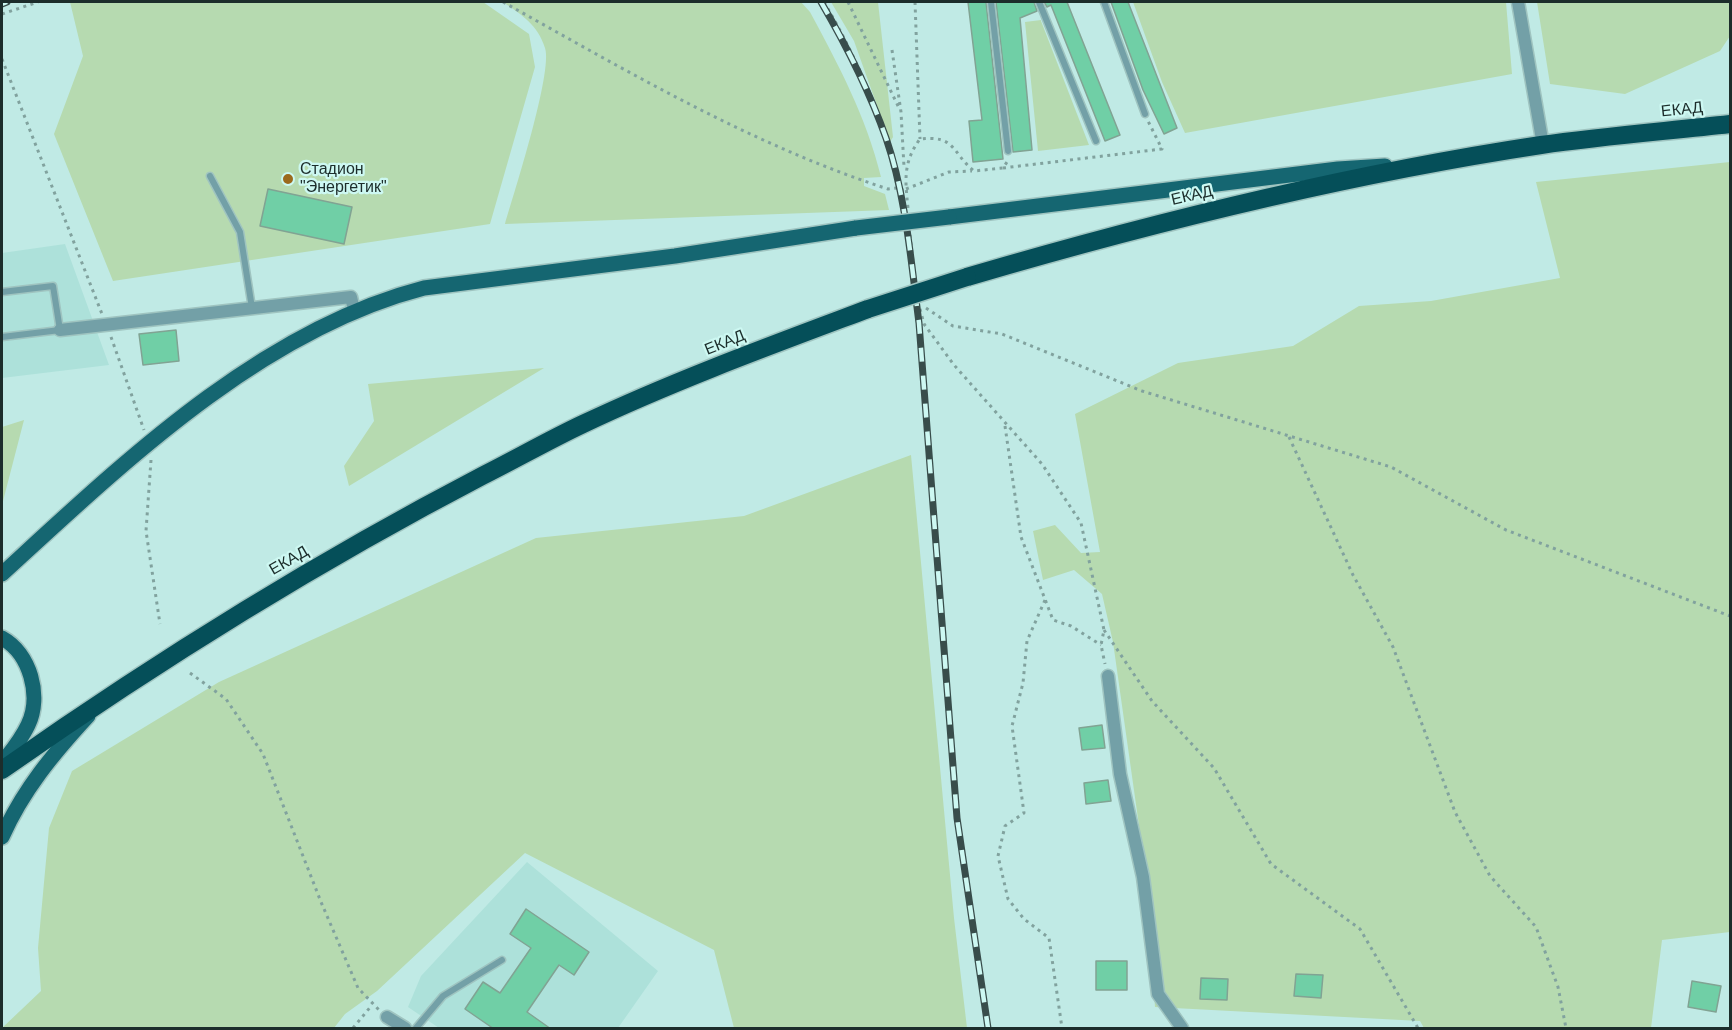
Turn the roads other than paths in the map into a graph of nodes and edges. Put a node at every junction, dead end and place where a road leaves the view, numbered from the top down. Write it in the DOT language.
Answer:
graph roads {
  1 [pos="992,2"];
  2 [pos="1039,2"];
  3 [pos="1104,2"];
  4 [pos="1518,2"];
  5 [pos="1145,114"];
  6 [pos="1731,124"];
  7 [pos="1096,141"];
  8 [pos="1543,145"];
  9 [pos="1008,151"];
  10 [pos="1442,162"];
  11 [pos="210,176"];
  12 [pos="2,292"];
  13 [pos="252,308"];
  14 [pos="354,310"];
  15 [pos="60,330"];
  16 [pos="2,337"];
  17 [pos="2,574"];
  18 [pos="2,638"];
  19 [pos="1108,676"];
  20 [pos="106,697"];
  21 [pos="2,763"];
  22 [pos="2,770"];
  23 [pos="2,837"];
  24 [pos="502,960"];
  25 [pos="387,1017"];
  26 [pos="405,1029"];
  27 [pos="416,1029"];
  28 [pos="1182,1029"];
  1 -- 9 [label="lane"];
  2 -- 7 [label="lane"];
  3 -- 5 [label="lane"];
  4 -- 8 [label="street"];
  6 -- 8 [label="highway, ЕКАД"];
  8 -- 10 [label="highway, ЕКАД"];
  10 -- 14 [label="main road, bridge"];
  10 -- 20 [label="highway, ЕКАД, bridge"];
  11 -- 13 [label="lane"];
  12 -- 15 [label="lane"];
  13 -- 14 [label="street"];
  13 -- 15 [label="street"];
  14 -- 17 [label="main road"];
  15 -- 16 [label="lane"];
  18 -- 21 [label="main road"];
  19 -- 28 [label="street"];
  20 -- 22 [label="highway, ЕКАД"];
  20 -- 23 [label="main road"];
  24 -- 27 [label="lane"];
  25 -- 26 [label="street"];
}
